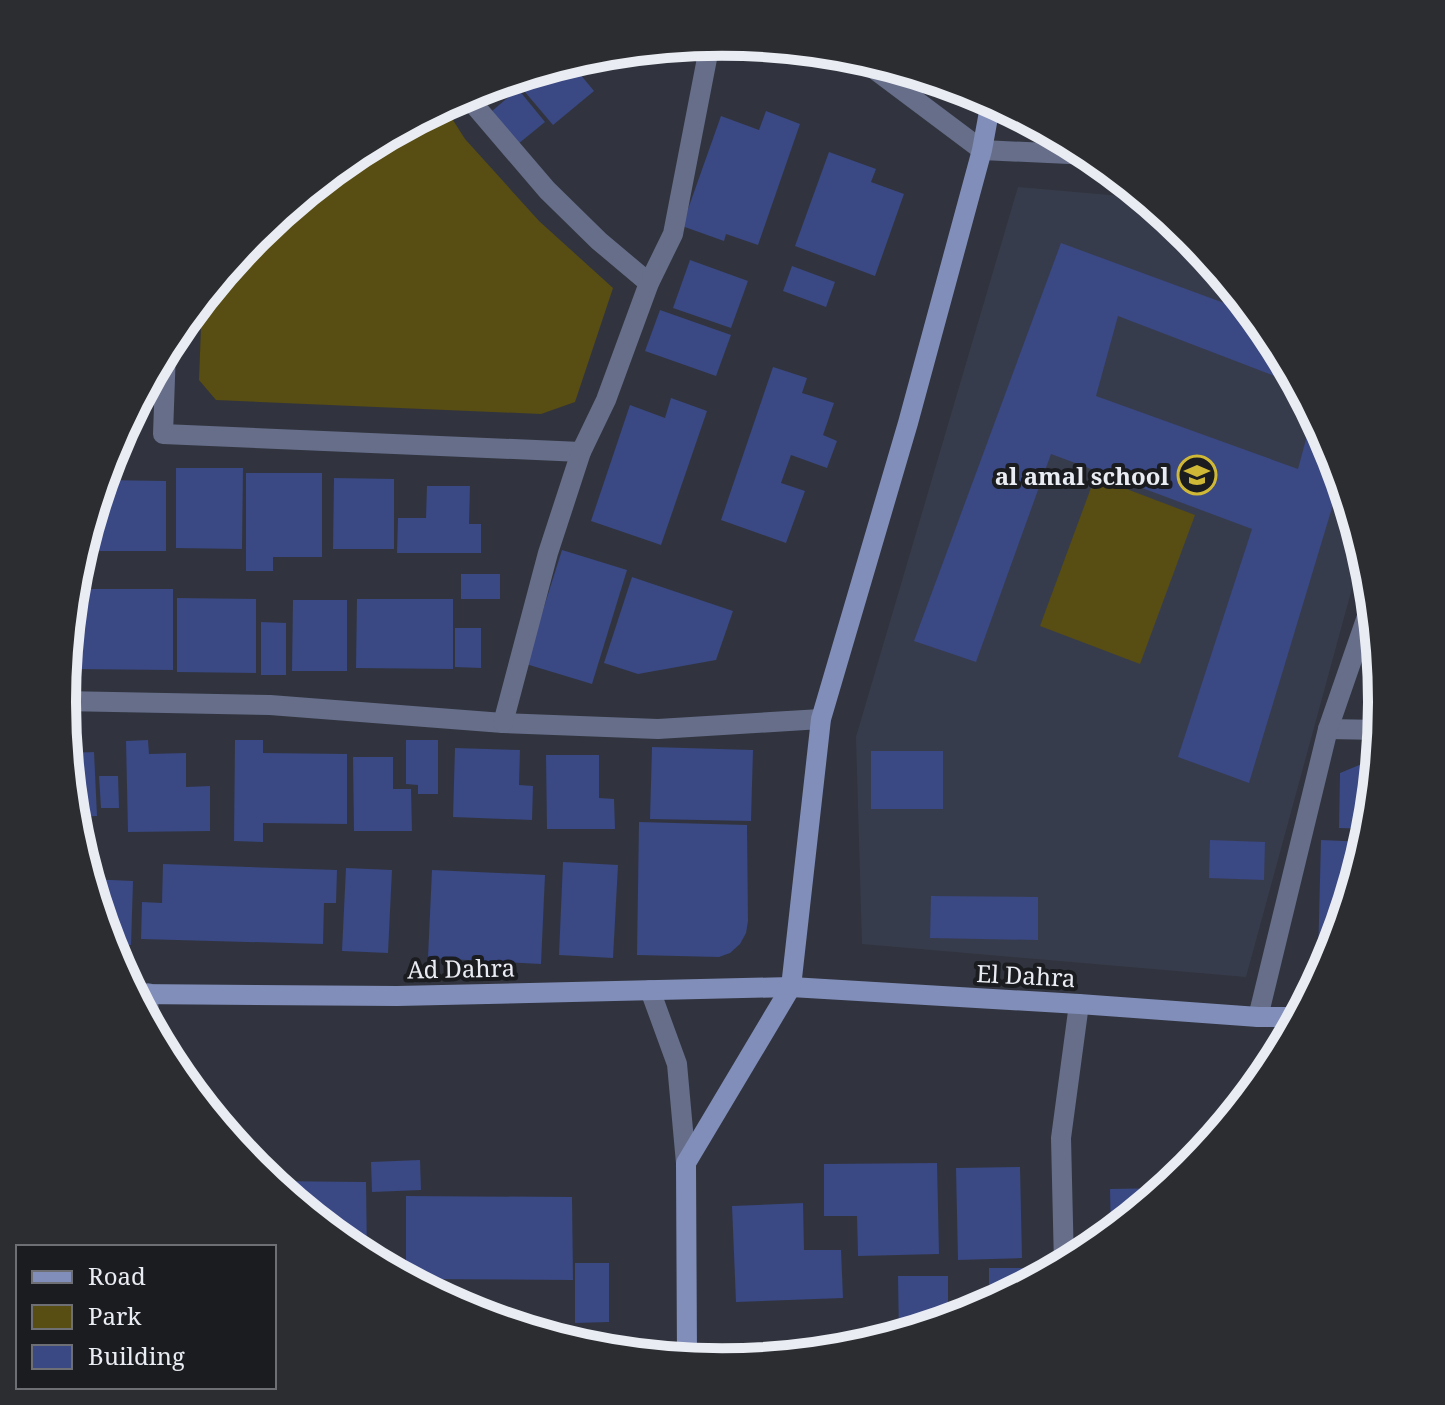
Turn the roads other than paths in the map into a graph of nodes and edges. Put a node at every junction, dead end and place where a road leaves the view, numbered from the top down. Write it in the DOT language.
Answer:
graph roads {
  1 [pos="707,56"];
  2 [pos="884,77"];
  3 [pos="475,105"];
  4 [pos="989,114"];
  5 [pos="982,150"];
  6 [pos="1064,154"];
  7 [pos="649,283"];
  8 [pos="165,376"];
  9 [pos="581,452"];
  10 [pos="1364,625"];
  11 [pos="76,701"];
  12 [pos="821,719"];
  13 [pos="503,723"];
  14 [pos="1328,729"];
  15 [pos="1368,730"];
  16 [pos="791,987"];
  17 [pos="650,990"];
  18 [pos="146,994"];
  19 [pos="1079,1004"];
  20 [pos="1258,1017"];
  21 [pos="1287,1017"];
  22 [pos="686,1163"];
  23 [pos="1064,1251"];
  24 [pos="687,1348"];
  1 -- 7 [label="street"];
  2 -- 5 [label="street"];
  3 -- 7 [label="street"];
  4 -- 5 [label="street"];
  5 -- 6 [label="street"];
  5 -- 12 [label="street"];
  7 -- 9 [label="street"];
  8 -- 9 [label="street"];
  9 -- 13 [label="street"];
  10 -- 14 [label="street"];
  11 -- 13 [label="street"];
  12 -- 13 [label="street"];
  12 -- 16 [label="street"];
  14 -- 15 [label="street"];
  14 -- 20 [label="street"];
  16 -- 17 [label="street, Ad Dahra"];
  16 -- 19 [label="street, El Dahra"];
  16 -- 22 [label="street"];
  17 -- 18 [label="street, Ad Dahra"];
  17 -- 22 [label="street"];
  19 -- 20 [label="street, El Dahra"];
  19 -- 23 [label="street"];
  20 -- 21 [label="street, El Dahra"];
  22 -- 24 [label="street"];
}
